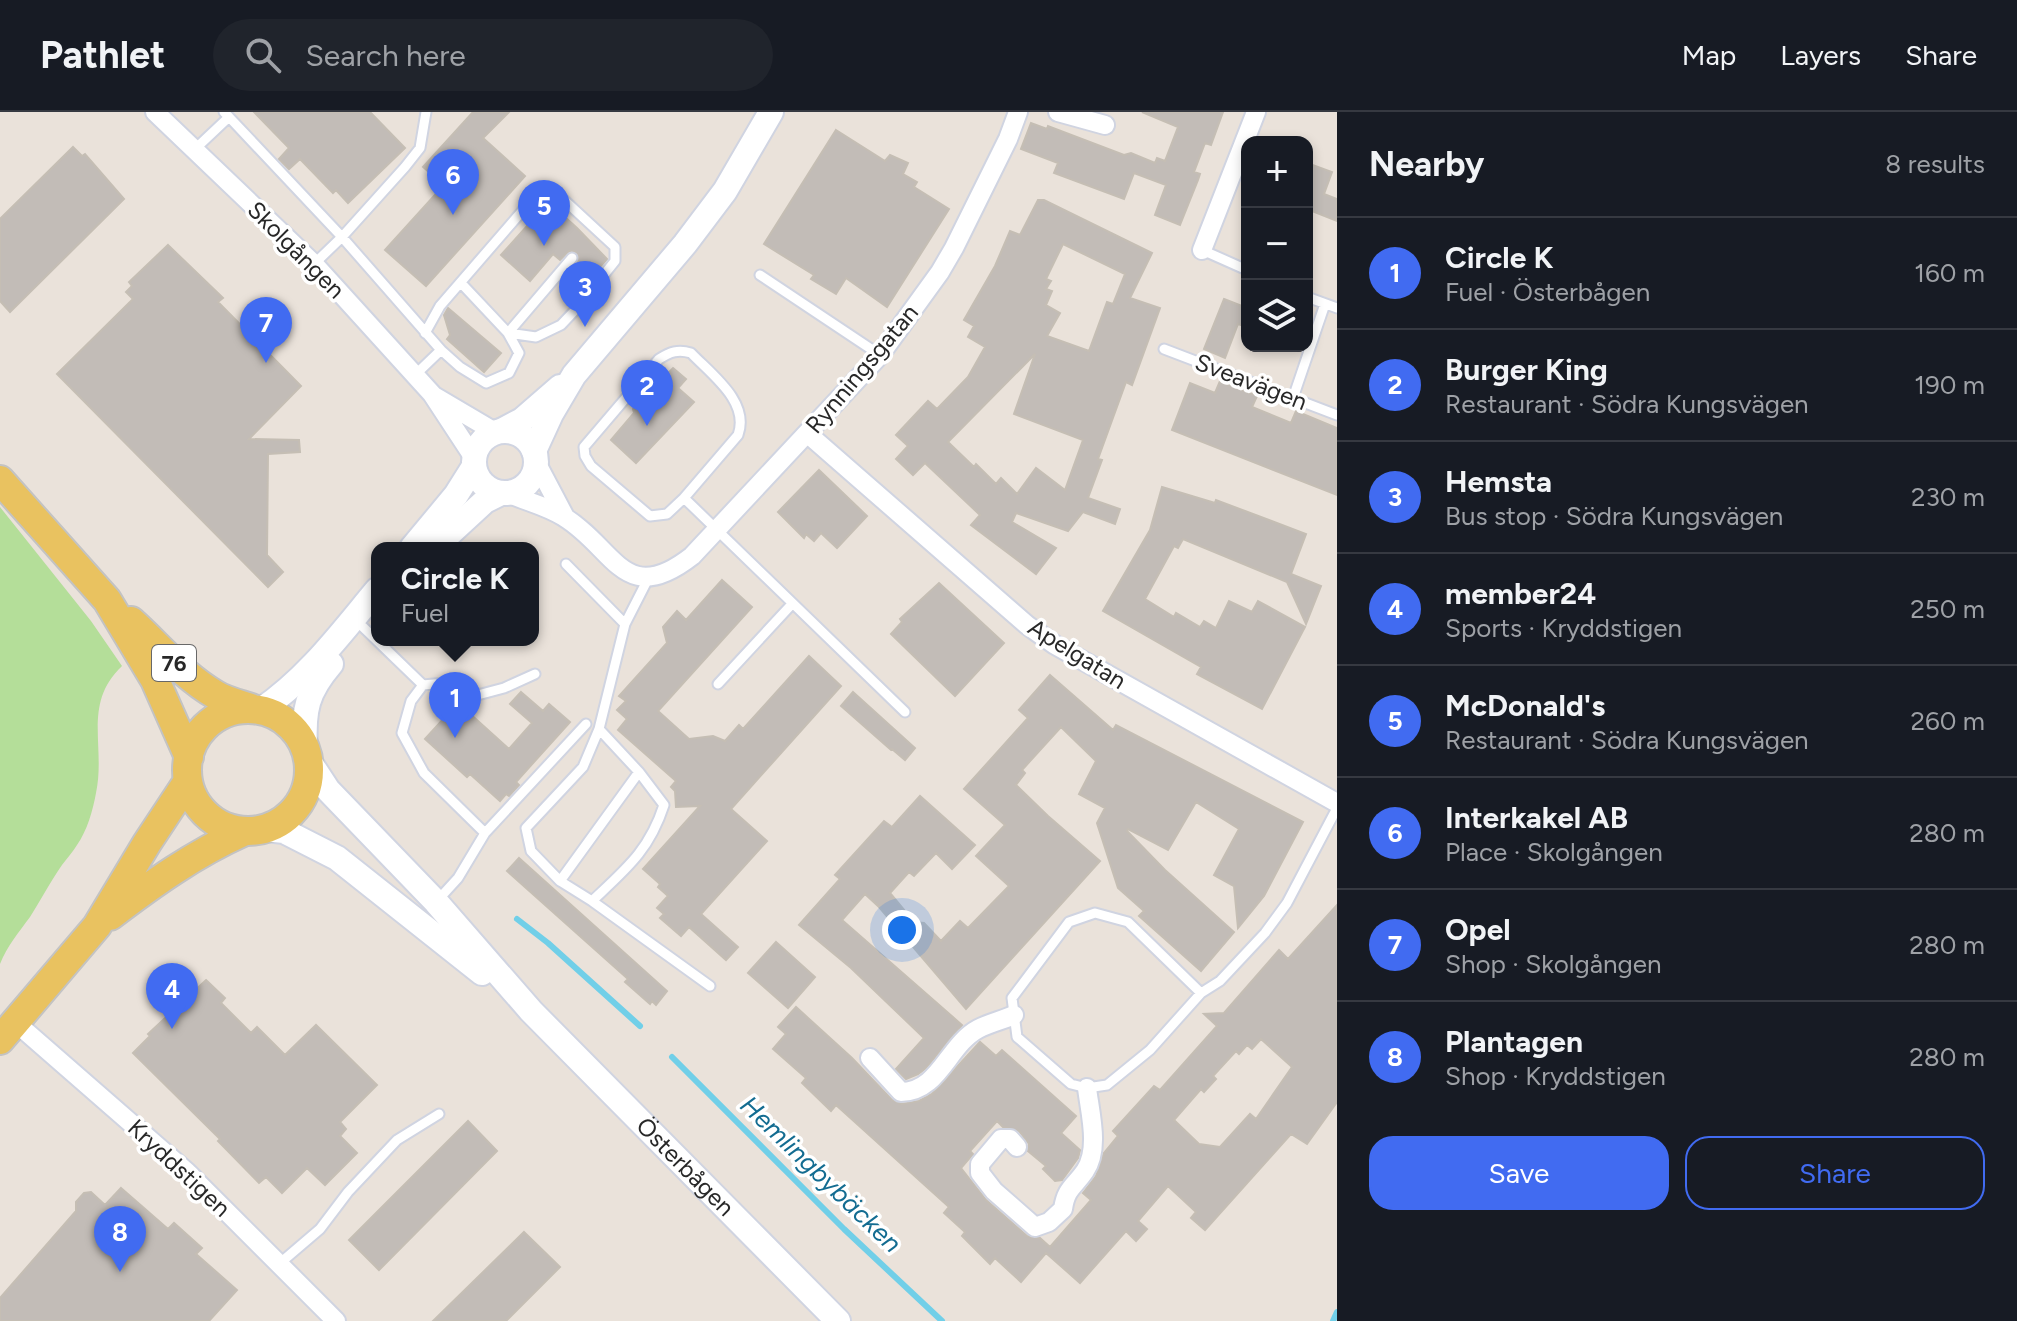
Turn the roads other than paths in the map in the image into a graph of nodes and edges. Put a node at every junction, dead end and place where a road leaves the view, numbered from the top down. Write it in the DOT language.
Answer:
graph roads {
  1 [pos="155,112"];
  2 [pos="426,112"];
  3 [pos="771,112"];
  4 [pos="1018,112"];
  5 [pos="1058,112"];
  6 [pos="1256,112"];
  7 [pos="226,114"];
  8 [pos="1105,125"];
  9 [pos="194,150"];
  10 [pos="342,237"];
  11 [pos="1202,250"];
  12 [pos="572,258"];
  13 [pos="314,264"];
  14 [pos="1241,267"];
  15 [pos="760,275"];
  16 [pos="461,283"];
  17 [pos="1313,299"];
  18 [pos="1325,304"];
  19 [pos="1337,308"];
  20 [pos="425,333"];
  21 [pos="508,333"];
  22 [pos="1164,349"];
  23 [pos="441,350"];
  24 [pos="880,355"];
  25 [pos="415,375"];
  26 [pos="574,375"];
  27 [pos="432,394"];
  28 [pos="1293,398"];
  29 [pos="1337,415"];
  30 [pos="499,431"];
  31 [pos="808,434"];
  32 [pos="535,456"];
  33 [pos="474,463"];
  34 [pos="0,480"];
  35 [pos="504,493"];
  36 [pos="684,498"];
  37 [pos="565,517"];
  38 [pos="716,531"];
  39 [pos="417,542"];
  40 [pos="441,542"];
  41 [pos="566,564"];
  42 [pos="648,579"];
  43 [pos="371,597"];
  44 [pos="107,600"];
  45 [pos="792,604"];
  46 [pos="370,619"];
  47 [pos="625,624"];
  48 [pos="392,646"];
  49 [pos="535,674"];
  50 [pos="718,684"];
  51 [pos="423,685"];
  52 [pos="256,709"];
  53 [pos="905,712"];
  54 [pos="586,724"];
  55 [pos="599,729"];
  56 [pos="307,754"];
  57 [pos="188,769"];
  58 [pos="639,772"];
  59 [pos="1337,806"];
  60 [pos="254,830"];
  61 [pos="485,833"];
  62 [pos="560,881"];
  63 [pos="592,901"];
  64 [pos="436,902"];
  65 [pos="97,926"];
  66 [pos="710,986"];
  67 [pos="1201,993"];
  68 [pos="531,1011"];
  69 [pos="1014,1015"];
  70 [pos="8,1031"];
  71 [pos="870,1058"];
  72 [pos="1087,1088"];
  73 [pos="439,1114"];
  74 [pos="1017,1147"];
  75 [pos="279,1264"];
  76 [pos="335,1321"];
  77 [pos="838,1321"];
  1 -- 9 [label="street, Skolgången"];
  2 -- 10 [label="lane"];
  3 -- 26 [label="main road"];
  4 -- 24 [label="street, Rynningsgatan"];
  5 -- 8 [label="street"];
  6 -- 11 [label="street"];
  7 -- 9 [label="lane"];
  7 -- 10 [label="lane"];
  9 -- 13 [label="street, Skolgången"];
  10 -- 13 [label="lane"];
  10 -- 20 [label="lane"];
  11 -- 14 [label="lane"];
  12 -- 21 [label="lane"];
  13 -- 25 [label="street, Skolgången"];
  15 -- 24 [label="lane"];
  16 -- 20 [label="lane"];
  16 -- 21 [label="lane"];
  16 -- 21 [label="lane"];
  17 -- 18 [label="lane"];
  18 -- 19 [label="lane"];
  18 -- 28 [label="lane"];
  20 -- 23 [label="lane"];
  21 -- 23 [label="lane"];
  22 -- 28 [label="lane, Sveavägen"];
  23 -- 25 [label="lane"];
  24 -- 31 [label="street, Rynningsgatan"];
  25 -- 27 [label="street, Skolgången"];
  26 -- 30 [label="main road"];
  26 -- 32 [label="main road"];
  27 -- 30 [label="street, Skolgången"];
  27 -- 33 [label="street, Skolgången"];
  28 -- 29 [label="lane, Sveavägen"];
  30 -- 32 [label="main road"];
  30 -- 33 [label="main road"];
  31 -- 38 [label="street, Rynningsgatan"];
  31 -- 59 [label="street, Apelgatan"];
  32 -- 35 [label="main road"];
  32 -- 37 [label="street"];
  33 -- 35 [label="main road"];
  33 -- 39 [label="main road"];
  34 -- 44 [label="main road, 76"];
  35 -- 37 [label="street"];
  35 -- 40 [label="main road"];
  36 -- 36 [label="lane"];
  36 -- 38 [label="lane"];
  37 -- 42 [label="street"];
  38 -- 42 [label="street, Rynningsgatan"];
  38 -- 45 [label="lane"];
  41 -- 47 [label="lane"];
  42 -- 47 [label="lane"];
  43 -- 52 [label="main road"];
  44 -- 52 [label="main road, 76"];
  44 -- 57 [label="main road, 76"];
  45 -- 50 [label="lane"];
  45 -- 53 [label="lane"];
  46 -- 56 [label="main road"];
  47 -- 55 [label="lane"];
  48 -- 51 [label="lane"];
  49 -- 51 [label="lane"];
  51 -- 61 [label="lane"];
  52 -- 56 [label="main road"];
  52 -- 57 [label="main road"];
  54 -- 61 [label="lane"];
  55 -- 58 [label="lane"];
  55 -- 62 [label="lane"];
  56 -- 60 [label="main road"];
  56 -- 64 [label="main road, Österbågen"];
  57 -- 60 [label="main road"];
  57 -- 65 [label="main road"];
  58 -- 62 [label="lane"];
  58 -- 63 [label="lane"];
  59 -- 67 [label="lane, Apelgatan"];
  60 -- 65 [label="main road"];
  60 -- 68 [label="main road, Österbågen"];
  61 -- 64 [label="lane"];
  62 -- 63 [label="lane"];
  63 -- 66 [label="lane"];
  64 -- 68 [label="main road, Österbågen"];
  65 -- 70 [label="main road"];
  67 -- 69 [label="lane"];
  67 -- 72 [label="lane, Apelgatan"];
  68 -- 77 [label="main road, Österbågen"];
  69 -- 71 [label="street"];
  69 -- 72 [label="lane"];
  70 -- 75 [label="street, Kryddstigen"];
  72 -- 74 [label="street"];
  73 -- 75 [label="lane"];
  75 -- 76 [label="street, Kryddstigen"];
}
